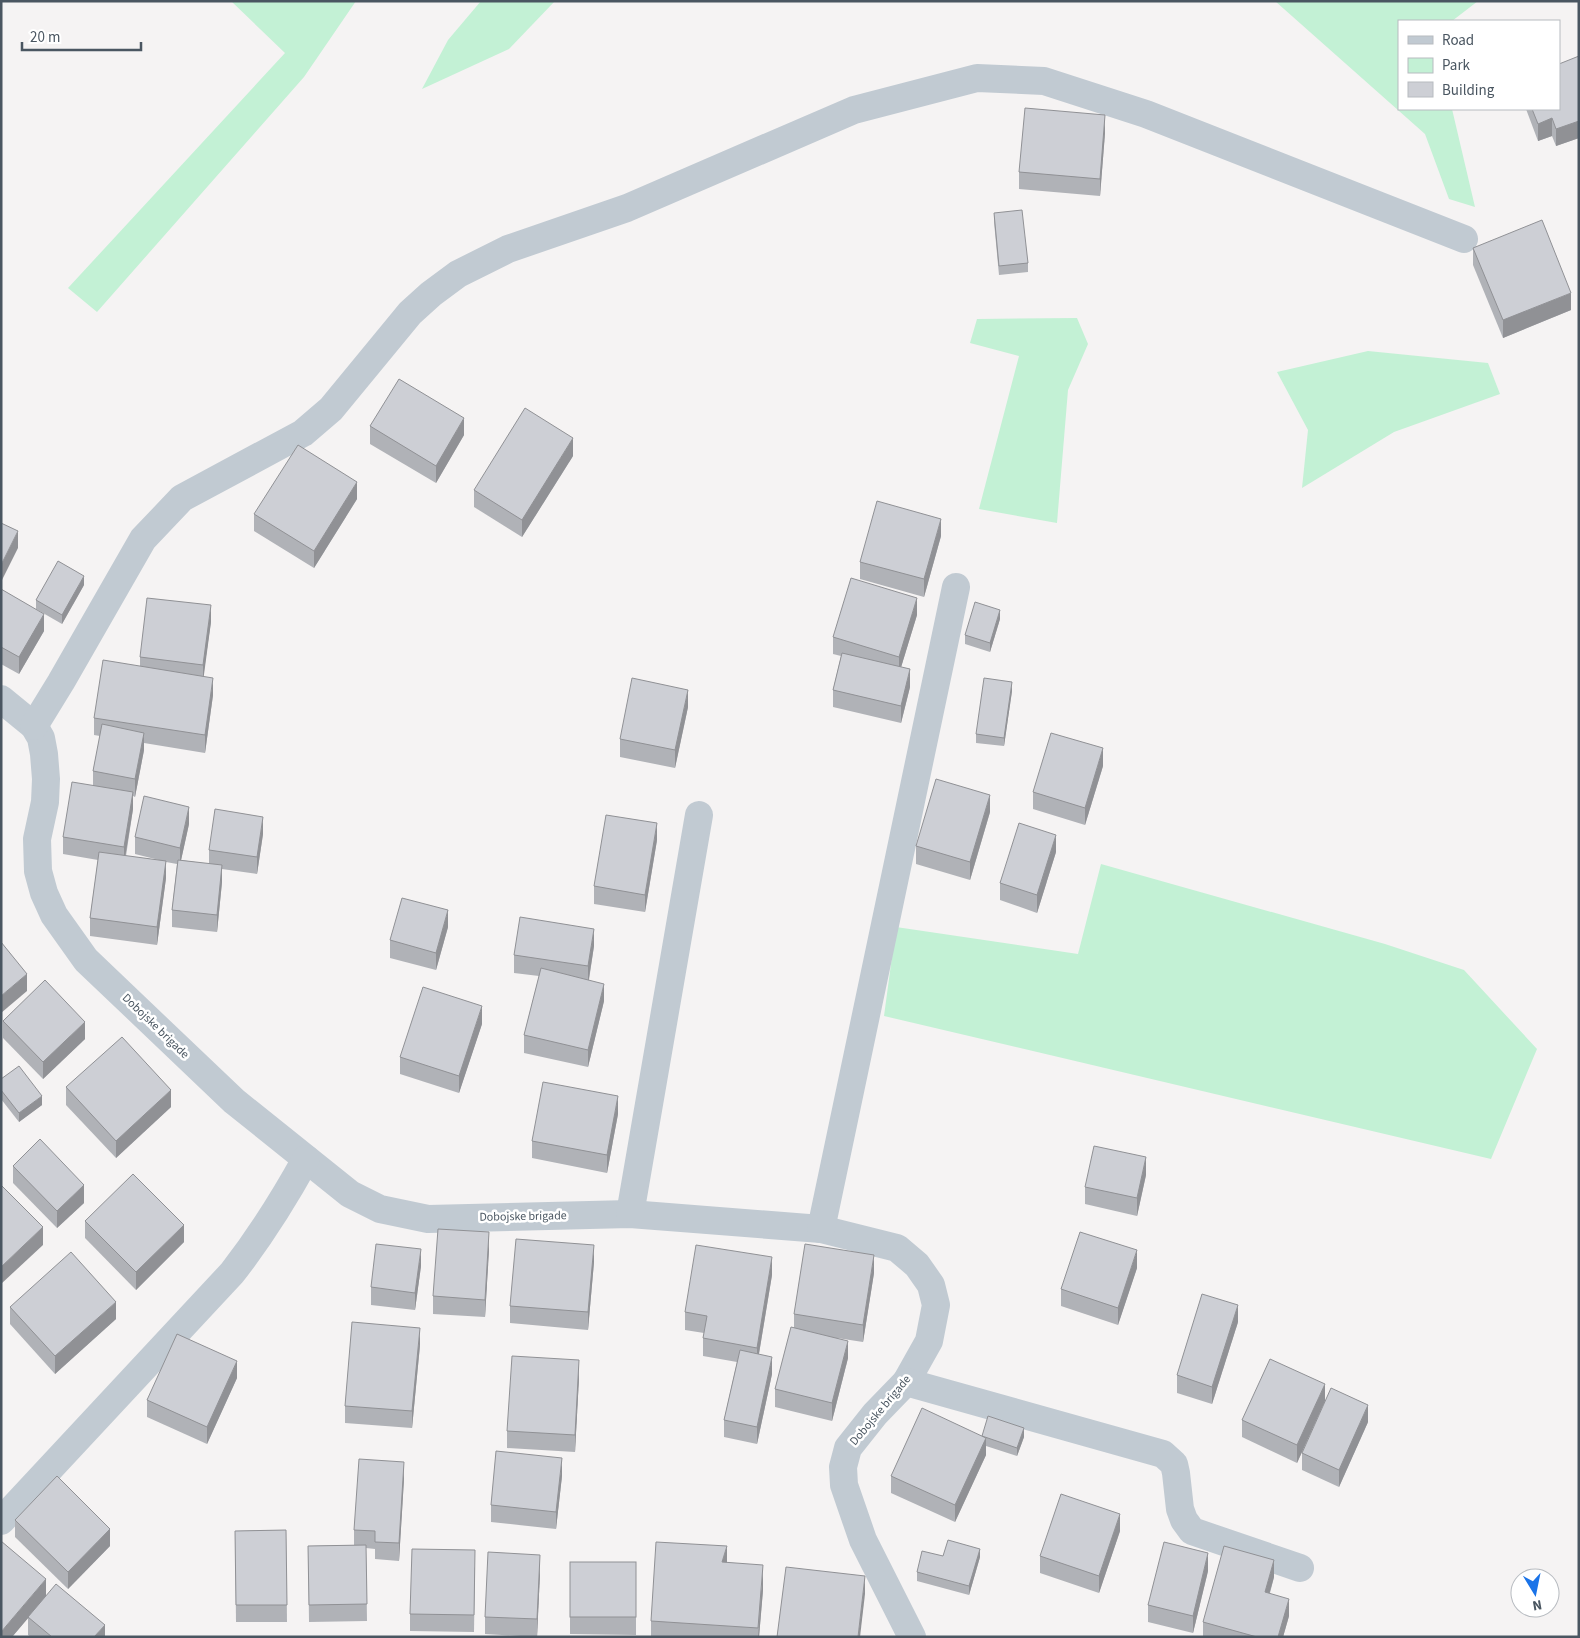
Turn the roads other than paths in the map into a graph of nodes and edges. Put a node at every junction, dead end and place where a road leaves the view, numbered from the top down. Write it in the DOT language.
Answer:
graph roads {
  1 [pos="1464,239"];
  2 [pos="956,587"];
  3 [pos="1,699"];
  4 [pos="34,726"];
  5 [pos="699,815"];
  6 [pos="306,1159"];
  7 [pos="630,1214"];
  8 [pos="821,1229"];
  9 [pos="906,1382"];
  10 [pos="1,1521"];
  11 [pos="1300,1568"];
  12 [pos="912,1637"];
  1 -- 4 [label="street"];
  2 -- 8 [label="street"];
  3 -- 4 [label="street"];
  4 -- 6 [label="street, Dobojske brigade"];
  5 -- 7 [label="street"];
  6 -- 7 [label="street, Dobojske brigade"];
  6 -- 10 [label="street"];
  7 -- 8 [label="street, Dobojske brigade"];
  8 -- 9 [label="street, Dobojske brigade"];
  9 -- 11 [label="street"];
  9 -- 12 [label="street, Dobojske brigade"];
}
